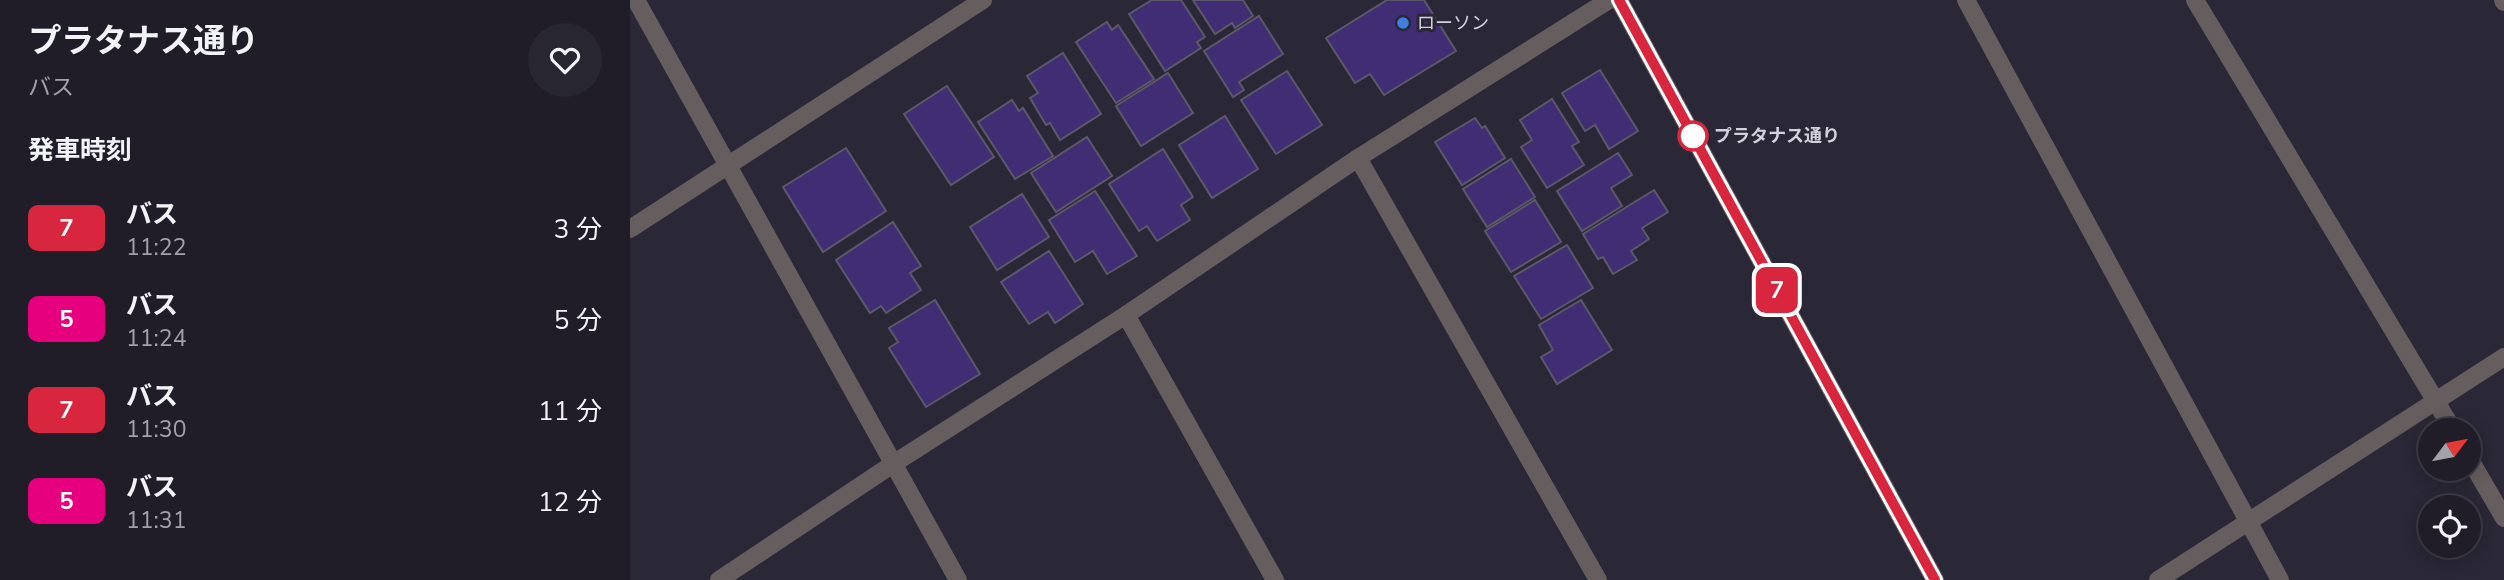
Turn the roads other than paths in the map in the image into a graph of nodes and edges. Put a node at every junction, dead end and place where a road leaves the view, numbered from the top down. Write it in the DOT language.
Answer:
graph roads {
  1 [pos="636,0"];
  2 [pos="983,0"];
  3 [pos="1609,0"];
  4 [pos="1619,0"];
  5 [pos="1966,0"];
  6 [pos="2195,0"];
  7 [pos="1359,158"];
  8 [pos="727,167"];
  9 [pos="630,229"];
  10 [pos="1126,315"];
  11 [pos="2504,357"];
  12 [pos="2436,402"];
  13 [pos="2446,418"];
  14 [pos="893,464"];
  15 [pos="2482,480"];
  16 [pos="2504,518"];
  17 [pos="2248,522"];
  18 [pos="719,580"];
  19 [pos="958,580"];
  20 [pos="1275,580"];
  21 [pos="1598,580"];
  22 [pos="1935,580"];
  23 [pos="2158,580"];
  24 [pos="2280,580"];
  1 -- 8 [label="street"];
  2 -- 8 [label="street"];
  3 -- 7 [label="street"];
  4 -- 22 [label="street"];
  5 -- 17 [label="street"];
  6 -- 12 [label="street"];
  7 -- 10 [label="street"];
  7 -- 21 [label="street"];
  8 -- 9 [label="street"];
  8 -- 14 [label="street"];
  10 -- 14 [label="street"];
  10 -- 20 [label="street"];
  11 -- 12 [label="street"];
  12 -- 13 [label="street"];
  12 -- 17 [label="street"];
  14 -- 18 [label="street"];
  14 -- 19 [label="street"];
  15 -- 16 [label="street"];
  17 -- 23 [label="street"];
  17 -- 24 [label="street"];
}
